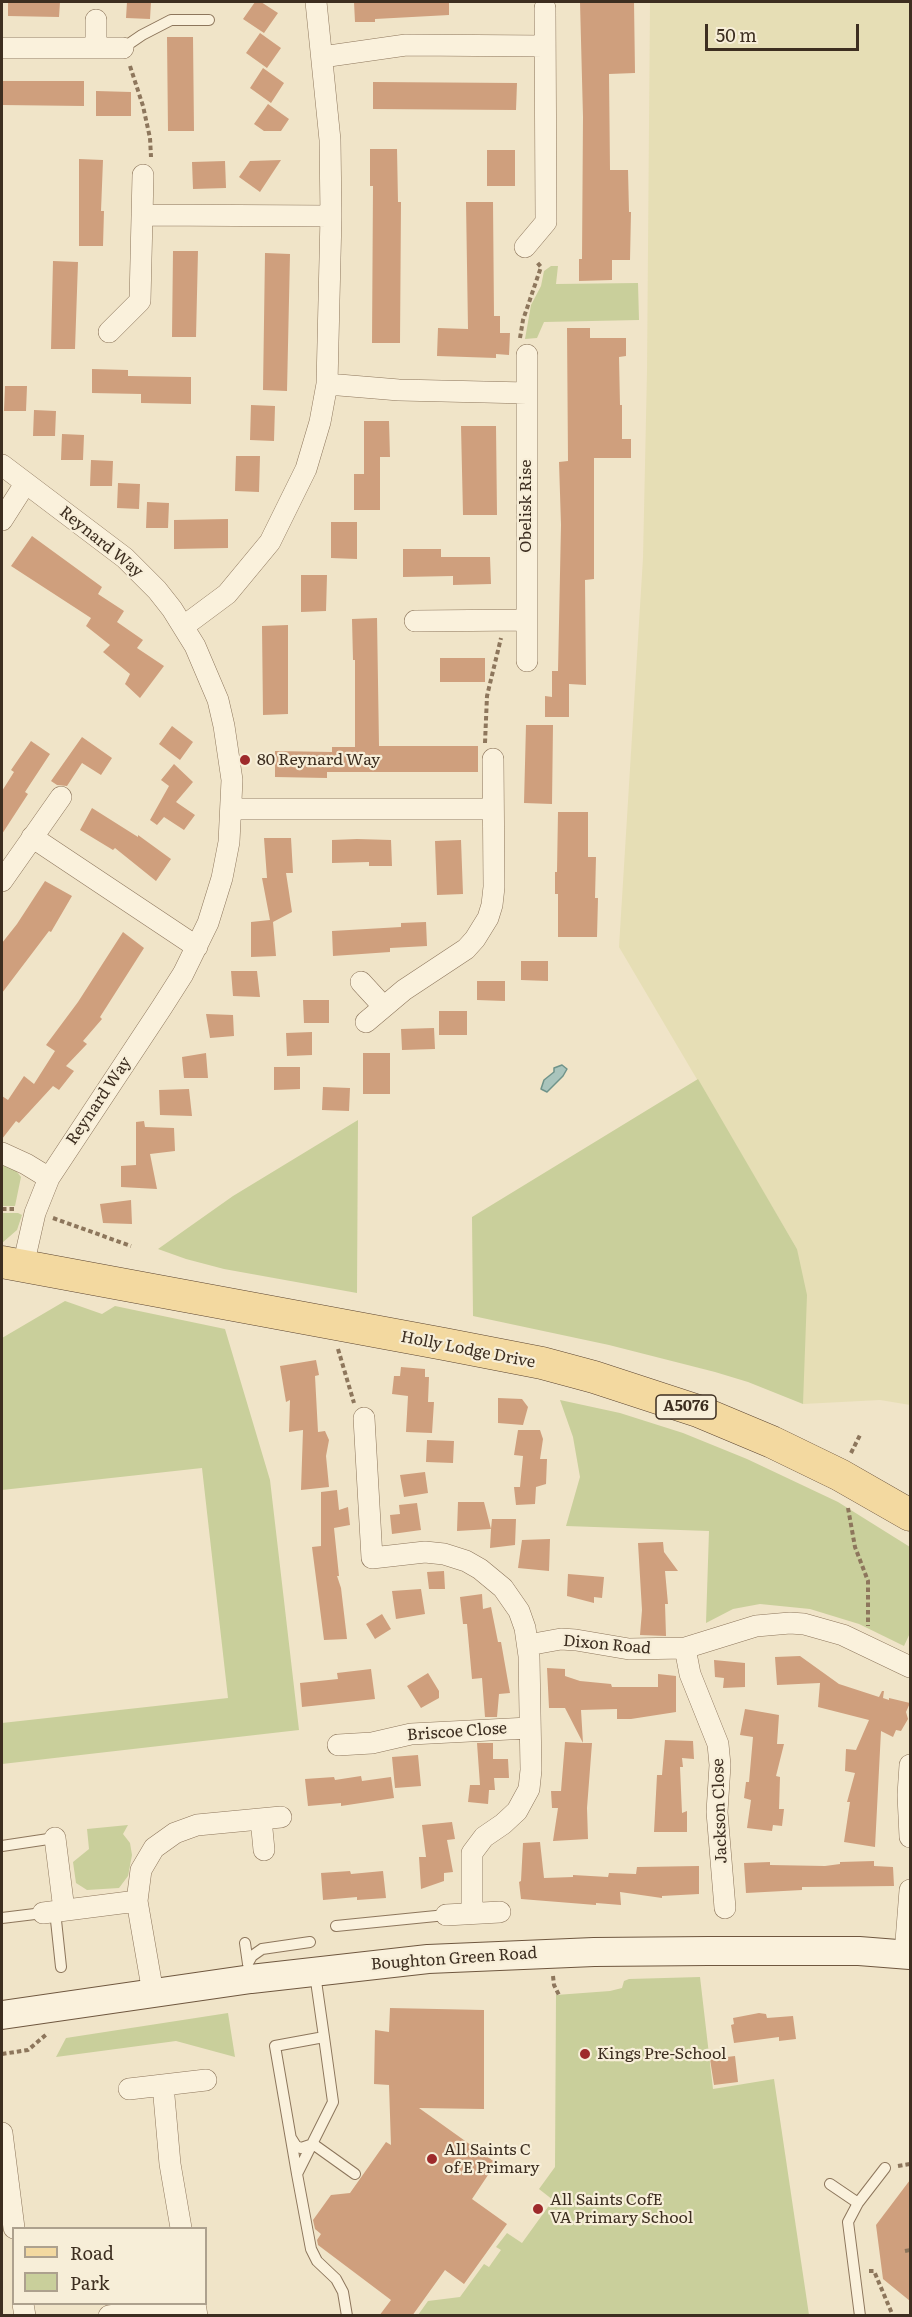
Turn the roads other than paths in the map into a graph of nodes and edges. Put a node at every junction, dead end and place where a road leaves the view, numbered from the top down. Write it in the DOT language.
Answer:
graph roads {
  1 [pos="316,2"];
  2 [pos="545,8"];
  3 [pos="96,20"];
  4 [pos="209,20"];
  5 [pos="545,46"];
  6 [pos="2,48"];
  7 [pos="96,48"];
  8 [pos="123,48"];
  9 [pos="322,57"];
  10 [pos="143,175"];
  11 [pos="142,215"];
  12 [pos="331,216"];
  13 [pos="525,247"];
  14 [pos="109,332"];
  15 [pos="527,355"];
  16 [pos="327,384"];
  17 [pos="527,393"];
  18 [pos="2,465"];
  19 [pos="25,484"];
  20 [pos="2,520"];
  21 [pos="516,620"];
  22 [pos="415,622"];
  23 [pos="184,626"];
  24 [pos="527,661"];
  25 [pos="493,759"];
  26 [pos="61,797"];
  27 [pos="232,809"];
  28 [pos="493,809"];
  29 [pos="32,837"];
  30 [pos="2,881"];
  31 [pos="197,947"];
  32 [pos="361,982"];
  33 [pos="383,1006"];
  34 [pos="366,1022"];
  35 [pos="2,1153"];
  36 [pos="49,1178"];
  37 [pos="12,1264"];
  38 [pos="364,1418"];
  39 [pos="910,1515"];
  40 [pos="528,1645"];
  41 [pos="685,1648"];
  42 [pos="910,1667"];
  43 [pos="529,1728"];
  44 [pos="338,1745"];
  45 [pos="910,1765"];
  46 [pos="910,1837"];
  47 [pos="55,1838"];
  48 [pos="2,1846"];
  49 [pos="264,1850"];
  50 [pos="910,1890"];
  51 [pos="137,1901"];
  52 [pos="725,1908"];
  53 [pos="54,1912"];
  54 [pos="500,1912"];
  55 [pos="472,1913"];
  56 [pos="446,1915"];
  57 [pos="2,1918"];
  58 [pos="336,1926"];
  59 [pos="310,1942"];
  60 [pos="245,1943"];
  61 [pos="908,1955"];
  62 [pos="61,1967"];
  63 [pos="249,1971"];
  64 [pos="315,1971"];
  65 [pos="153,1993"];
  66 [pos="2,2015"];
  67 [pos="324,2037"];
  68 [pos="206,2080"];
  69 [pos="163,2085"];
  70 [pos="129,2089"];
  71 [pos="2,2133"];
  72 [pos="291,2138"];
  73 [pos="313,2144"];
  74 [pos="885,2168"];
  75 [pos="297,2174"];
  76 [pos="355,2174"];
  77 [pos="830,2184"];
  78 [pos="858,2203"];
  79 [pos="14,2227"];
  80 [pos="181,2227"];
  81 [pos="195,2308"];
  82 [pos="109,2316"];
  83 [pos="347,2316"];
  84 [pos="860,2316"];
  1 -- 9 [label="street"];
  2 -- 5 [label="street"];
  3 -- 7 [label="street"];
  4 -- 8 [label="lane"];
  5 -- 9 [label="street"];
  5 -- 13 [label="street"];
  6 -- 7 [label="street"];
  7 -- 8 [label="street"];
  9 -- 12 [label="street"];
  10 -- 11 [label="street"];
  11 -- 12 [label="street"];
  11 -- 14 [label="street"];
  12 -- 16 [label="street"];
  15 -- 17 [label="street, Obelisk Rise"];
  16 -- 17 [label="street"];
  16 -- 23 [label="street"];
  17 -- 21 [label="street, Obelisk Rise"];
  18 -- 19 [label="street, Reynard Way"];
  19 -- 20 [label="street"];
  19 -- 23 [label="street, Reynard Way"];
  21 -- 22 [label="street"];
  21 -- 24 [label="street, Obelisk Rise"];
  23 -- 27 [label="street, Reynard Way"];
  25 -- 28 [label="street"];
  26 -- 29 [label="street"];
  27 -- 28 [label="street"];
  27 -- 31 [label="street, Reynard Way"];
  28 -- 33 [label="street"];
  29 -- 30 [label="street"];
  29 -- 31 [label="street"];
  31 -- 36 [label="street, Reynard Way"];
  32 -- 33 [label="street"];
  33 -- 34 [label="street"];
  35 -- 36 [label="street"];
  36 -- 37 [label="street, Reynard Way"];
  37 -- 39 [label="main road, Holly Lodge Drive / A5076"];
  38 -- 40 [label="street"];
  40 -- 41 [label="street, Dixon Road"];
  40 -- 43 [label="street, Briscoe Close"];
  41 -- 42 [label="street, Dixon Road"];
  41 -- 52 [label="street, Jackson Close"];
  43 -- 44 [label="street, Briscoe Close"];
  43 -- 55 [label="street"];
  45 -- 46 [label="street"];
  47 -- 48 [label="lane"];
  47 -- 53 [label="street"];
  49 -- 51 [label="street"];
  50 -- 61 [label="street"];
  51 -- 53 [label="street"];
  51 -- 65 [label="street"];
  53 -- 57 [label="lane"];
  53 -- 62 [label="lane"];
  54 -- 55 [label="street"];
  55 -- 56 [label="street"];
  56 -- 58 [label="lane"];
  59 -- 63 [label="lane"];
  60 -- 63 [label="lane"];
  61 -- 64 [label="street, Boughton Green Road"];
  63 -- 64 [label="street, Boughton Green Road"];
  63 -- 65 [label="street, Boughton Green Road"];
  64 -- 67 [label="lane"];
  65 -- 66 [label="street, Boughton Green Road"];
  67 -- 72 [label="lane"];
  67 -- 73 [label="lane"];
  68 -- 69 [label="street"];
  69 -- 70 [label="street"];
  69 -- 80 [label="street"];
  71 -- 79 [label="street"];
  72 -- 73 [label="lane"];
  72 -- 75 [label="lane"];
  73 -- 75 [label="lane"];
  73 -- 76 [label="lane"];
  74 -- 78 [label="lane"];
  75 -- 83 [label="lane"];
  77 -- 78 [label="lane"];
  78 -- 84 [label="lane"];
  81 -- 82 [label="street"];
}
